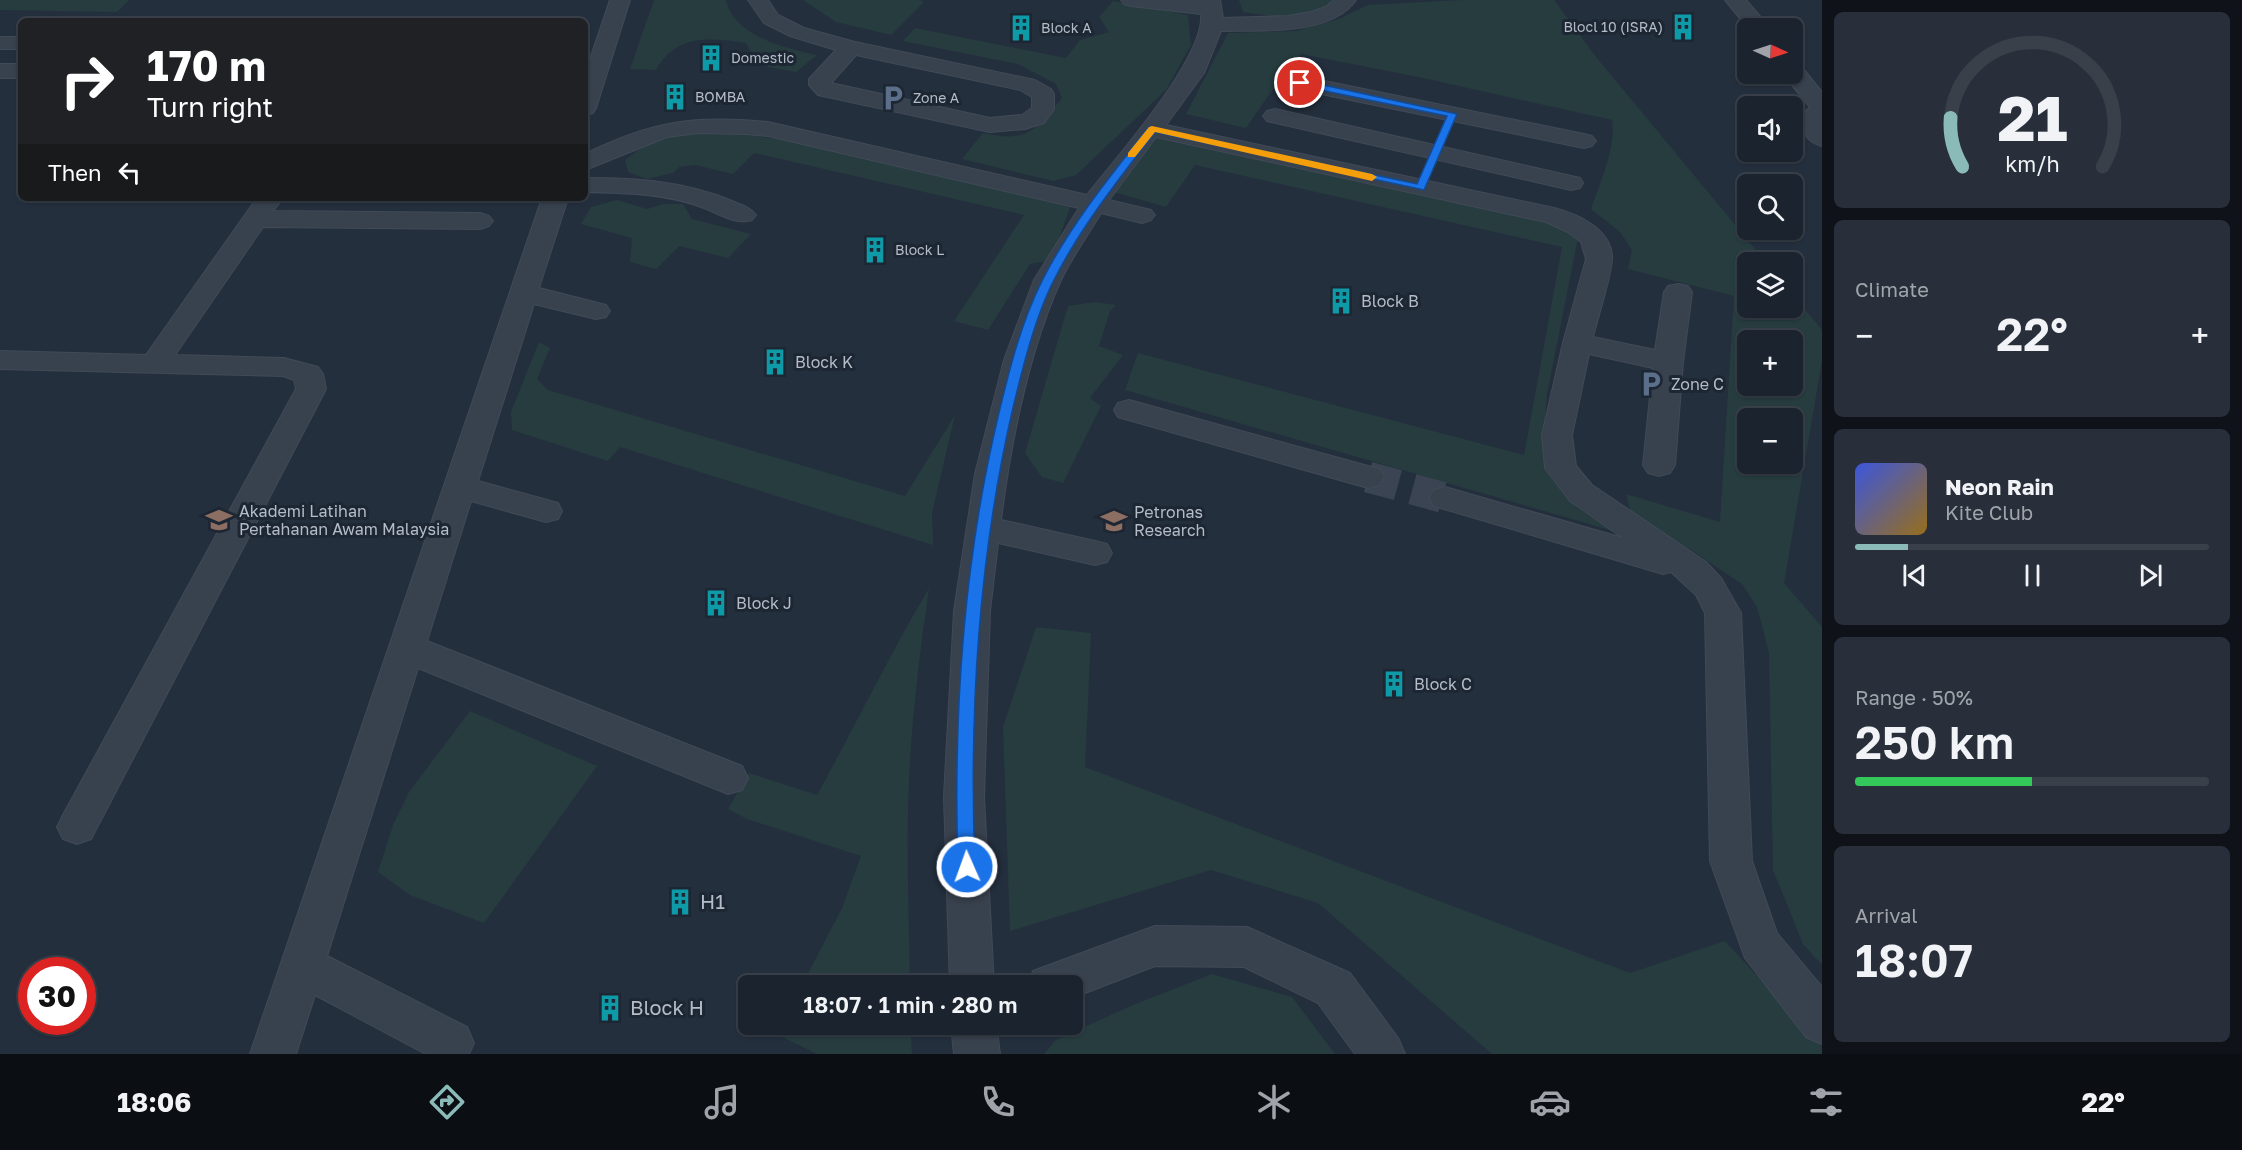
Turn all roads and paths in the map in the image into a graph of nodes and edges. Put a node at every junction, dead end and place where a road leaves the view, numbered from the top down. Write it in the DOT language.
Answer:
graph roads {
  1 [pos="620,0"];
  2 [pos="758,0"];
  3 [pos="1131,0"];
  4 [pos="1346,0"];
  5 [pos="1735,0"];
  6 [pos="1212,11"];
  7 [pos="1750,18"];
  8 [pos="0,43"];
  9 [pos="18,44"];
  10 [pos="851,48"];
  11 [pos="594,50"];
  12 [pos="0,71"];
  13 [pos="18,71"];
  14 [pos="1300,83"];
  15 [pos="1803,84"];
  16 [pos="588,89"];
  17 [pos="1822,108"];
  18 [pos="1452,114"];
  19 [pos="1275,116"];
  20 [pos="1152,129"];
  21 [pos="1822,139"];
  22 [pos="1584,141"];
  23 [pos="1437,151"];
  24 [pos="588,161"];
  25 [pos="1571,183"];
  26 [pos="588,185"];
  27 [pos="1420,188"];
  28 [pos="554,201"];
  29 [pos="1095,202"];
  30 [pos="262,208"];
  31 [pos="743,215"];
  32 [pos="1142,215"];
  33 [pos="480,221"];
  34 [pos="1678,292"];
  35 [pos="524,293"];
  36 [pos="596,311"];
  37 [pos="1576,342"];
  38 [pos="0,360"];
  39 [pos="1668,362"];
  40 [pos="155,363"];
  41 [pos="1129,410"];
  42 [pos="1659,465"];
  43 [pos="1368,477"];
  44 [pos="460,487"];
  45 [pos="1445,498"];
  46 [pos="546,511"];
  47 [pos="984,528"];
  48 [pos="1095,553"];
  49 [pos="1694,571"];
  50 [pos="407,648"];
  51 [pos="728,778"];
  52 [pos="77,827"];
  53 [pos="303,966"];
  54 [pos="972,975"];
  55 [pos="1077,975"];
  56 [pos="1822,1022"];
  57 [pos="451,1043"];
  58 [pos="273,1054"];
  59 [pos="1382,1054"];
  1 -- 11 [label="street"];
  2 -- 10 [label="street"];
  3 -- 6 [label="street"];
  4 -- 6 [label="street"];
  5 -- 7 [label="street"];
  6 -- 20 [label="street"];
  8 -- 9 [label="street"];
  10 -- 10 [label="street"];
  11 -- 16 [label="street"];
  12 -- 13 [label="street"];
  14 -- 18 [label="street"];
  15 -- 17 [label="street"];
  17 -- 21 [label="street"];
  18 -- 22 [label="street"];
  18 -- 23 [label="street"];
  19 -- 23 [label="street"];
  20 -- 27 [label="street"];
  20 -- 29 [label="street"];
  23 -- 25 [label="street"];
  23 -- 27 [label="street"];
  24 -- 29 [label="street"];
  26 -- 31 [label="street"];
  27 -- 37 [label="street"];
  28 -- 35 [label="street"];
  29 -- 32 [label="street"];
  29 -- 47 [label="street"];
  30 -- 33 [label="street"];
  30 -- 40 [label="street"];
  34 -- 39 [label="street"];
  35 -- 36 [label="street"];
  35 -- 44 [label="street"];
  37 -- 39 [label="street"];
  37 -- 49 [label="street"];
  38 -- 40 [label="street"];
  39 -- 42 [label="street"];
  40 -- 52 [label="street"];
  41 -- 43 [label="street"];
  44 -- 46 [label="street"];
  44 -- 50 [label="street"];
  45 -- 49 [label="street"];
  47 -- 48 [label="street"];
  47 -- 54 [label="street"];
  49 -- 56 [label="street"];
  50 -- 51 [label="street"];
  50 -- 53 [label="street"];
  53 -- 57 [label="street"];
  53 -- 58 [label="street"];
  55 -- 59 [label="street"];
}
